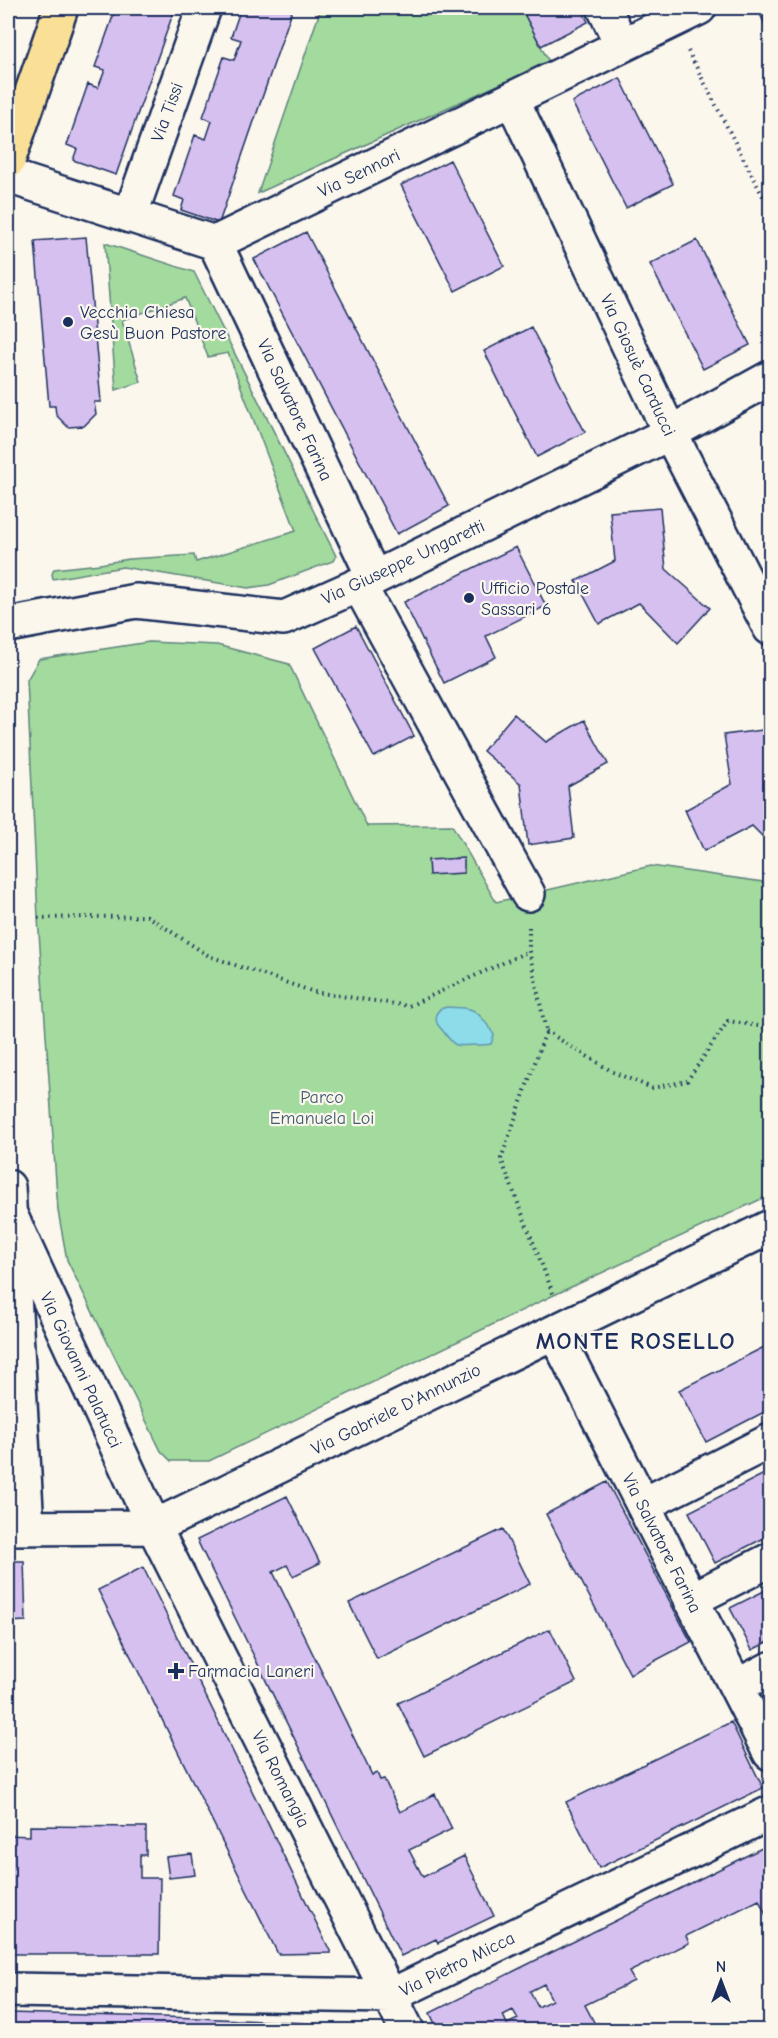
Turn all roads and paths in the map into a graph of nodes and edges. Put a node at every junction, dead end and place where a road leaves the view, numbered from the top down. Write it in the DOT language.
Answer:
graph roads {
  1 [pos="62,8"];
  2 [pos="204,8"];
  3 [pos="604,8"];
  4 [pos="686,14"];
  5 [pos="622,45"];
  6 [pos="512,99"];
  7 [pos="8,161"];
  8 [pos="8,176"];
  9 [pos="771,210"];
  10 [pos="130,216"];
  11 [pos="215,243"];
  12 [pos="771,378"];
  13 [pos="670,433"];
  14 [pos="367,581"];
  15 [pos="8,625"];
  16 [pos="771,628"];
  17 [pos="528,894"];
  18 [pos="38,918"];
  19 [pos="529,951"];
  20 [pos="771,1028"];
  21 [pos="546,1031"];
  22 [pos="8,1204"];
  23 [pos="771,1227"];
  24 [pos="561,1330"];
  25 [pos="771,1441"];
  26 [pos="643,1505"];
  27 [pos="17,1527"];
  28 [pos="153,1527"];
  29 [pos="771,1560"];
  30 [pos="691,1600"];
  31 [pos="771,1669"];
  32 [pos="736,1686"];
  33 [pos="771,1753"];
  34 [pos="771,1813"];
  35 [pos="8,1990"];
  36 [pos="390,1996"];
  37 [pos="406,2031"];
  1 -- 7 [label="main road"];
  2 -- 10 [label="street, Via Tissi"];
  3 -- 5 [label="street"];
  4 -- 5 [label="street, Via Sennori"];
  4 -- 9 [label="path"];
  5 -- 6 [label="street, Via Sennori"];
  6 -- 11 [label="street, Via Sennori"];
  6 -- 13 [label="street, Via Giosuè Carducci"];
  8 -- 10 [label="street"];
  10 -- 11 [label="street"];
  11 -- 14 [label="street, Via Salvatore Farina"];
  12 -- 13 [label="street, Via Giuseppe Ungaretti"];
  13 -- 14 [label="street, Via Giuseppe Ungaretti"];
  13 -- 16 [label="street, Via Giosuè Carducci"];
  14 -- 15 [label="street, Via Giuseppe Ungaretti"];
  14 -- 17 [label="street, Via Salvatore Farina"];
  17 -- 19 [label="path"];
  18 -- 19 [label="path"];
  19 -- 21 [label="path"];
  20 -- 21 [label="path"];
  21 -- 24 [label="path"];
  22 -- 27 [label="street, Via Giovanni Palatucci"];
  22 -- 28 [label="street, Via Giovanni Palatucci"];
  23 -- 24 [label="street, Via Gabriele D'Annunzio"];
  24 -- 26 [label="street, Via Salvatore Farina"];
  24 -- 28 [label="street, Via Gabriele D'Annunzio"];
  25 -- 26 [label="street"];
  26 -- 30 [label="street, Via Salvatore Farina"];
  27 -- 28 [label="street, Via Gabriele D'Annunzio"];
  28 -- 36 [label="street, Via Romangia"];
  29 -- 30 [label="street"];
  30 -- 32 [label="street, Via Salvatore Farina"];
  31 -- 32 [label="street"];
  32 -- 33 [label="street, Via Salvatore Farina"];
  34 -- 36 [label="street, Via Pietro Micca"];
  35 -- 36 [label="street, Via Pietro Micca"];
  36 -- 37 [label="street, Via Romangia"];
}
